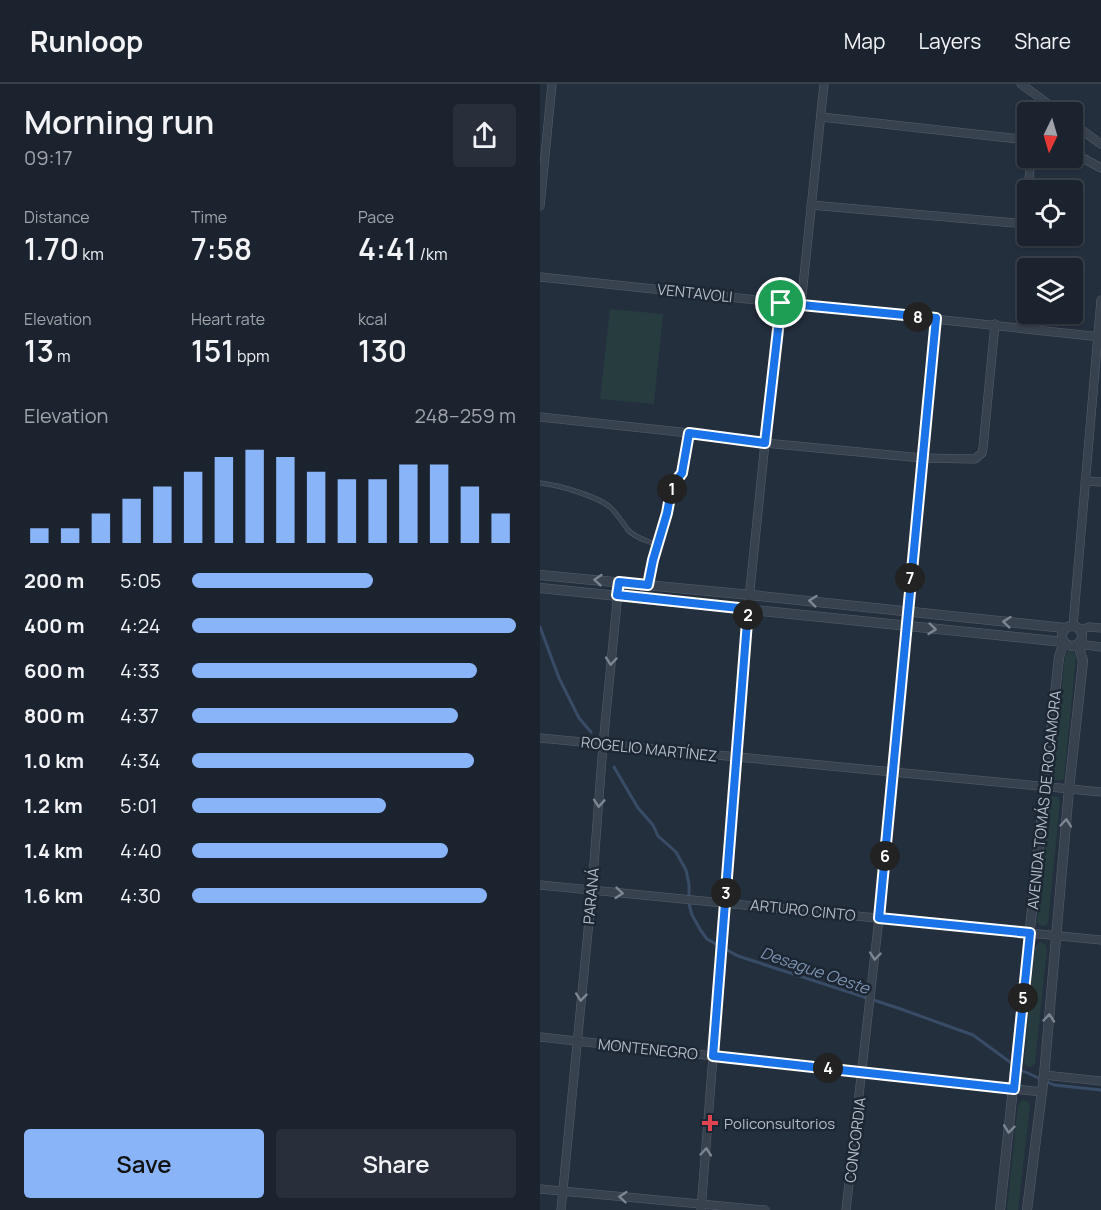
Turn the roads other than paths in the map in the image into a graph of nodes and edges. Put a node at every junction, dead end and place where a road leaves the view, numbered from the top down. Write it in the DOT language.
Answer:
graph roads {
  1 [pos="552,84"];
  2 [pos="824,84"];
  3 [pos="1021,84"];
  4 [pos="1045,102"];
  5 [pos="820,117"];
  6 [pos="1083,131"];
  7 [pos="1017,139"];
  8 [pos="1101,144"];
  9 [pos="1083,158"];
  10 [pos="1101,168"];
  11 [pos="811,205"];
  12 [pos="540,206"];
  13 [pos="1017,222"];
  14 [pos="540,277"];
  15 [pos="1101,300"];
  16 [pos="781,303"];
  17 [pos="801,305"];
  18 [pos="936,318"];
  19 [pos="995,324"];
  20 [pos="1099,337"];
  21 [pos="540,417"];
  22 [pos="689,433"];
  23 [pos="765,443"];
  24 [pos="922,458"];
  25 [pos="1085,481"];
  26 [pos="1101,482"];
  27 [pos="540,483"];
  28 [pos="658,545"];
  29 [pos="540,575"];
  30 [pos="619,582"];
  31 [pos="648,585"];
  32 [pos="540,588"];
  33 [pos="617,595"];
  34 [pos="751,595"];
  35 [pos="748,609"];
  36 [pos="907,611"];
  37 [pos="906,626"];
  38 [pos="1073,628"];
  39 [pos="1101,628"];
  40 [pos="1064,642"];
  41 [pos="1078,644"];
  42 [pos="1101,647"];
  43 [pos="540,738"];
  44 [pos="603,745"];
  45 [pos="737,758"];
  46 [pos="893,772"];
  47 [pos="1044,787"];
  48 [pos="1069,789"];
  49 [pos="1101,792"];
  50 [pos="540,885"];
  51 [pos="592,890"];
  52 [pos="726,903"];
  53 [pos="879,918"];
  54 [pos="1030,933"];
  55 [pos="1055,935"];
  56 [pos="1101,940"];
  57 [pos="540,1037"];
  58 [pos="577,1041"];
  59 [pos="713,1056"];
  60 [pos="863,1072"];
  61 [pos="1101,1081"];
  62 [pos="1043,1082"];
  63 [pos="1014,1089"];
  64 [pos="540,1189"];
  65 [pos="562,1191"];
  66 [pos="701,1207"];
  67 [pos="561,1210"];
  68 [pos="765,1210"];
  69 [pos="846,1210"];
  70 [pos="1000,1210"];
  71 [pos="1028,1210"];
  1 -- 12 [label="street"];
  2 -- 5 [label="street"];
  3 -- 4 [label="street"];
  5 -- 7 [label="street"];
  5 -- 11 [label="street"];
  6 -- 8 [label="street"];
  9 -- 10 [label="street"];
  11 -- 13 [label="street"];
  11 -- 17 [label="street"];
  14 -- 16 [label="street, VENTAVOLI"];
  15 -- 20 [label="street"];
  16 -- 17 [label="street, VENTAVOLI"];
  16 -- 23 [label="street"];
  17 -- 18 [label="street, VENTAVOLI"];
  18 -- 19 [label="street, VENTAVOLI"];
  18 -- 24 [label="street, CONCORDIA"];
  19 -- 20 [label="street, VENTAVOLI"];
  19 -- 24 [label="street"];
  20 -- 25 [label="street"];
  21 -- 22 [label="street"];
  22 -- 23 [label="street"];
  22 -- 28 [label="street"];
  23 -- 24 [label="street"];
  23 -- 34 [label="street"];
  24 -- 36 [label="street, CONCORDIA"];
  25 -- 26 [label="street"];
  25 -- 38 [label="street"];
  27 -- 28 [label="lane"];
  28 -- 31 [label="street"];
  30 -- 29 [label="street, one-way"];
  30 -- 31 [label="street"];
  30 -- 33 [label="street, PARANÁ"];
  31 -- 34 [label="street"];
  32 -- 33 [label="street"];
  33 -- 35 [label="street"];
  33 -- 44 [label="street, PARANÁ, one-way"];
  34 -- 35 [label="street"];
  36 -- 34 [label="street, one-way"];
  35 -- 37 [label="street"];
  35 -- 45 [label="street"];
  36 -- 37 [label="street, CONCORDIA"];
  38 -- 36 [label="street, one-way"];
  37 -- 40 [label="street, one-way"];
  37 -- 46 [label="street, CONCORDIA"];
  38 -- 39 [label="street"];
  38 -- 40 [label="street"];
  38 -- 41 [label="street"];
  40 -- 41 [label="street"];
  40 -- 47 [label="street, AVENIDA TOMÁS DE ROCAMORA"];
  41 -- 42 [label="street"];
  41 -- 48 [label="street, AVENIDA TOMÁS DE ROCAMORA"];
  43 -- 44 [label="street, ROGELIO MARTÍNEZ"];
  44 -- 45 [label="street, ROGELIO MARTÍNEZ"];
  44 -- 51 [label="street, PARANÁ, one-way"];
  45 -- 46 [label="street, ROGELIO MARTÍNEZ"];
  45 -- 52 [label="street"];
  46 -- 47 [label="street, ROGELIO MARTÍNEZ"];
  46 -- 53 [label="street, CONCORDIA"];
  47 -- 48 [label="street, ROGELIO MARTÍNEZ"];
  47 -- 54 [label="street, AVENIDA TOMÁS DE ROCAMORA"];
  48 -- 49 [label="street, ROGELIO MARTÍNEZ"];
  55 -- 48 [label="street, AVENIDA TOMÁS DE ROCAMORA, one-way"];
  50 -- 51 [label="street, ARTURO CINTO"];
  51 -- 52 [label="street, ARTURO CINTO, one-way"];
  51 -- 58 [label="street, PARANÁ, one-way"];
  52 -- 53 [label="street, ARTURO CINTO"];
  52 -- 59 [label="street"];
  53 -- 54 [label="street, ARTURO CINTO"];
  53 -- 60 [label="street, CONCORDIA, one-way"];
  54 -- 55 [label="street, ARTURO CINTO"];
  54 -- 63 [label="street, AVENIDA TOMÁS DE ROCAMORA"];
  55 -- 56 [label="street, ARTURO CINTO"];
  62 -- 55 [label="street, AVENIDA TOMÁS DE ROCAMORA, one-way"];
  57 -- 58 [label="street, MONTENEGRO"];
  58 -- 59 [label="street, MONTENEGRO"];
  58 -- 65 [label="street, PARANÁ"];
  59 -- 60 [label="street, MONTENEGRO"];
  66 -- 59 [label="street, one-way"];
  60 -- 63 [label="street, MONTENEGRO"];
  60 -- 69 [label="street, CONCORDIA"];
  61 -- 62 [label="street, MONTENEGRO"];
  62 -- 63 [label="street, MONTENEGRO"];
  62 -- 71 [label="street, AVENIDA TOMÁS DE ROCAMORA"];
  63 -- 70 [label="street, AVENIDA TOMÁS DE ROCAMORA, one-way"];
  64 -- 65 [label="street"];
  66 -- 65 [label="street, one-way"];
  65 -- 67 [label="street, PARANÁ"];
  66 -- 68 [label="street"];
}
